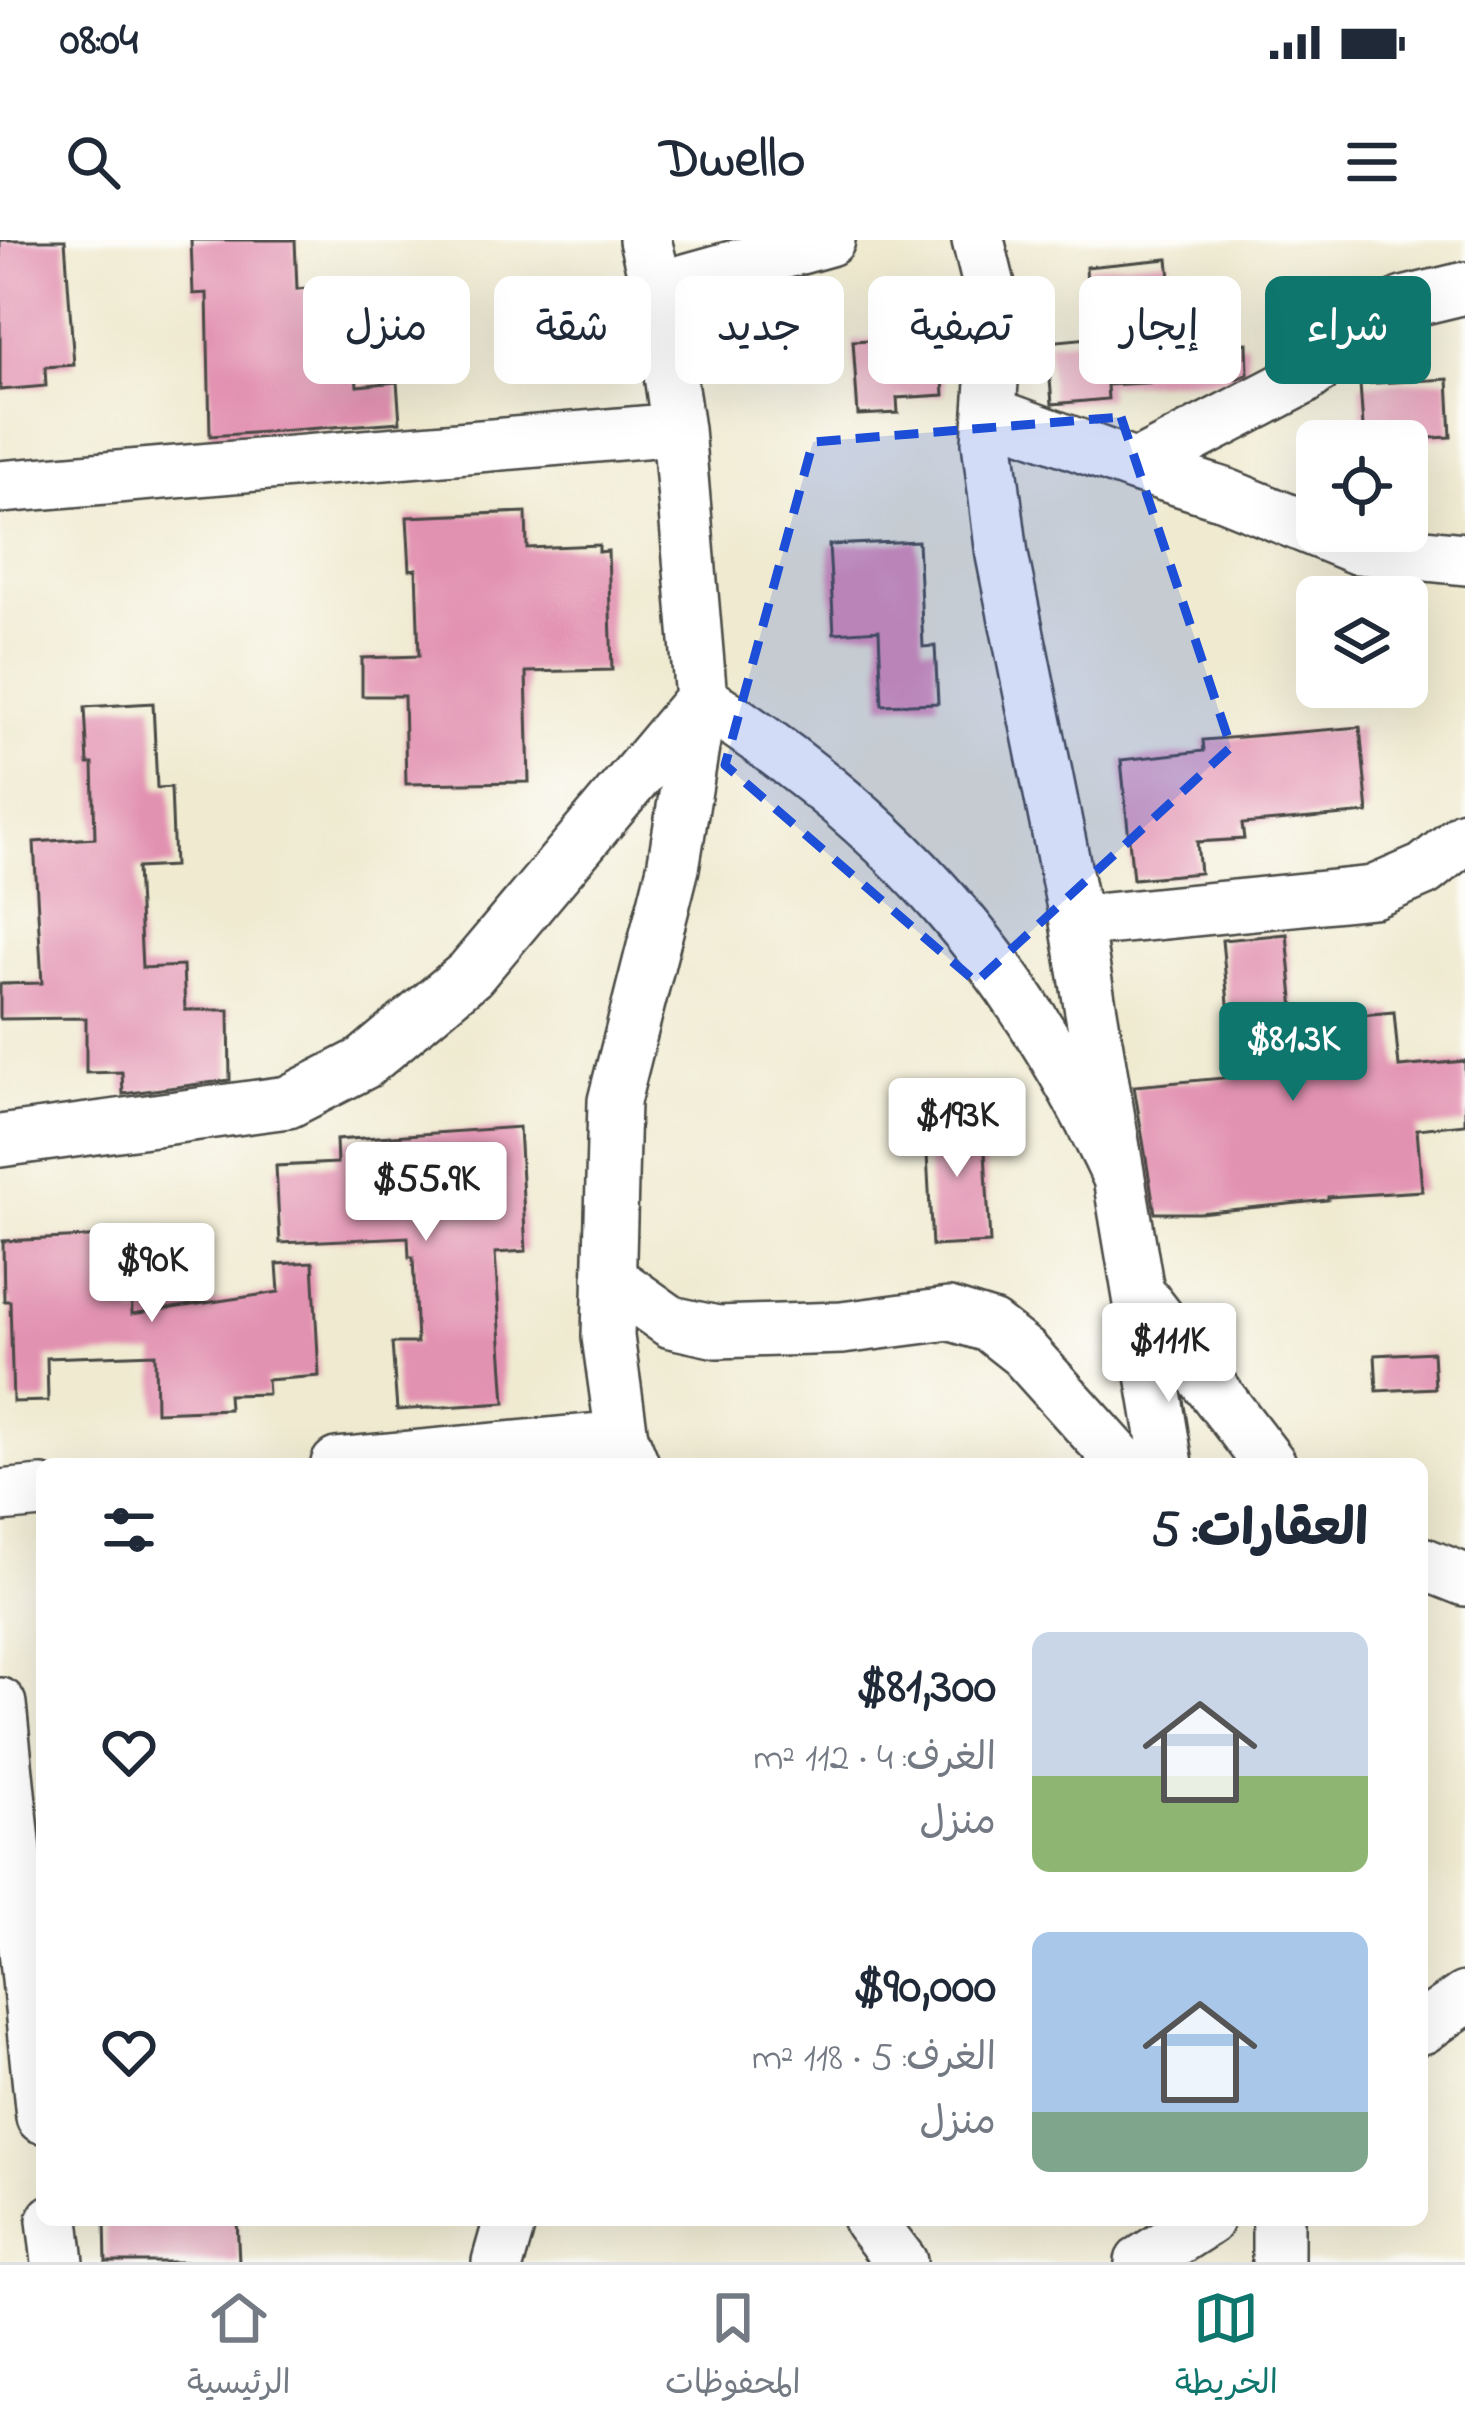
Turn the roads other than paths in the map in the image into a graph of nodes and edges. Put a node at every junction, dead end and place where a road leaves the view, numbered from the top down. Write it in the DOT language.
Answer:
graph roads {
  1 [pos="829,240"];
  2 [pos="978,240"];
  3 [pos="651,264"];
  4 [pos="1465,287"];
  5 [pos="990,413"];
  6 [pos="678,429"];
  7 [pos="1136,466"];
  8 [pos="0,487"];
  9 [pos="1465,559"];
  10 [pos="701,698"];
  11 [pos="1465,836"];
  12 [pos="1076,922"];
  13 [pos="0,1141"];
  14 [pos="1119,1178"];
  15 [pos="609,1278"];
  16 [pos="1138,1291"];
  17 [pos="628,1450"];
  18 [pos="462,1458"];
  19 [pos="1119,1458"];
  20 [pos="1166,1458"];
  21 [pos="1265,1458"];
  22 [pos="36,1493"];
  23 [pos="0,1496"];
  24 [pos="1428,1565"];
  25 [pos="1465,1580"];
  26 [pos="0,1704"];
  27 [pos="8,1871"];
  28 [pos="1465,1998"];
  29 [pos="1428,2025"];
  30 [pos="36,2074"];
  31 [pos="54,2226"];
  32 [pos="508,2226"];
  33 [pos="874,2226"];
  34 [pos="1198,2226"];
  35 [pos="1278,2226"];
  36 [pos="58,2262"];
  37 [pos="498,2262"];
  38 [pos="901,2262"];
  39 [pos="1141,2262"];
  40 [pos="1277,2262"];
  1 -- 3 [label="street"];
  2 -- 5 [label="street"];
  3 -- 6 [label="street"];
  4 -- 7 [label="street"];
  5 -- 7 [label="street"];
  5 -- 12 [label="street"];
  6 -- 8 [label="street"];
  6 -- 10 [label="street"];
  7 -- 9 [label="street"];
  10 -- 13 [label="street"];
  10 -- 14 [label="street"];
  10 -- 15 [label="street"];
  11 -- 12 [label="street"];
  12 -- 14 [label="street"];
  14 -- 16 [label="street"];
  15 -- 17 [label="street"];
  15 -- 19 [label="street"];
  16 -- 20 [label="street"];
  16 -- 21 [label="street"];
  17 -- 18 [label="street"];
  22 -- 23 [label="street"];
  24 -- 25 [label="street"];
  26 -- 27 [label="street"];
  27 -- 30 [label="street"];
  28 -- 29 [label="street"];
  31 -- 36 [label="street"];
  32 -- 37 [label="street"];
  33 -- 38 [label="street"];
  34 -- 39 [label="street"];
  35 -- 40 [label="street"];
}
